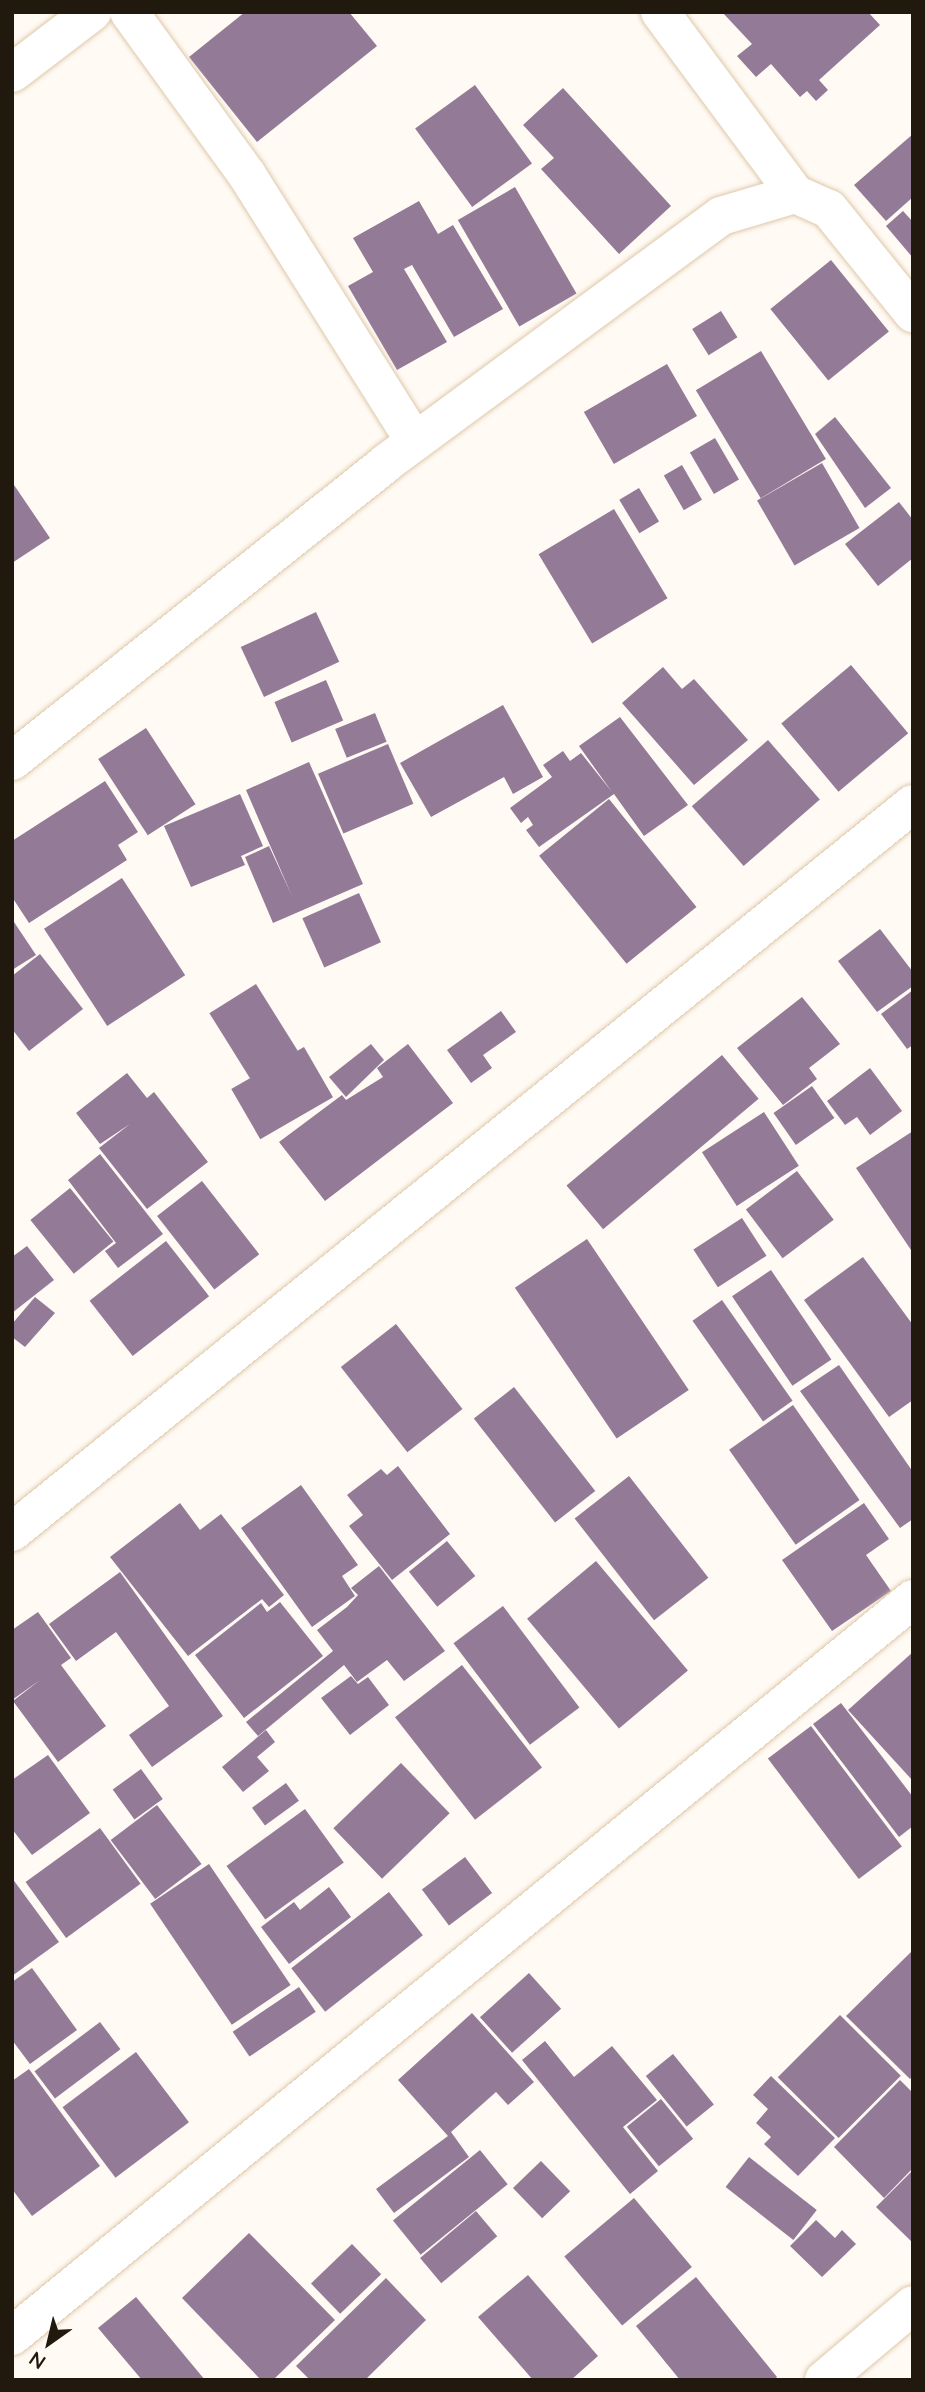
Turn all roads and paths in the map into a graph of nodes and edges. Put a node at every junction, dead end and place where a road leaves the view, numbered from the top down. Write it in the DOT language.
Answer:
graph roads {
  1 [pos="92,12"];
  2 [pos="129,12"];
  3 [pos="660,12"];
  4 [pos="12,73"];
  5 [pos="795,194"];
  6 [pos="913,313"];
  7 [pos="415,442"];
  8 [pos="12,761"];
  9 [pos="913,804"];
  10 [pos="12,1532"];
  11 [pos="913,1599"];
  12 [pos="913,2305"];
  13 [pos="12,2336"];
  14 [pos="824,2380"];
  1 -- 4 [label="street"];
  2 -- 7 [label="street"];
  3 -- 5 [label="street"];
  5 -- 6 [label="street"];
  5 -- 7 [label="street"];
  7 -- 8 [label="street"];
  9 -- 10 [label="street"];
  11 -- 13 [label="street"];
  12 -- 14 [label="street"];
}
